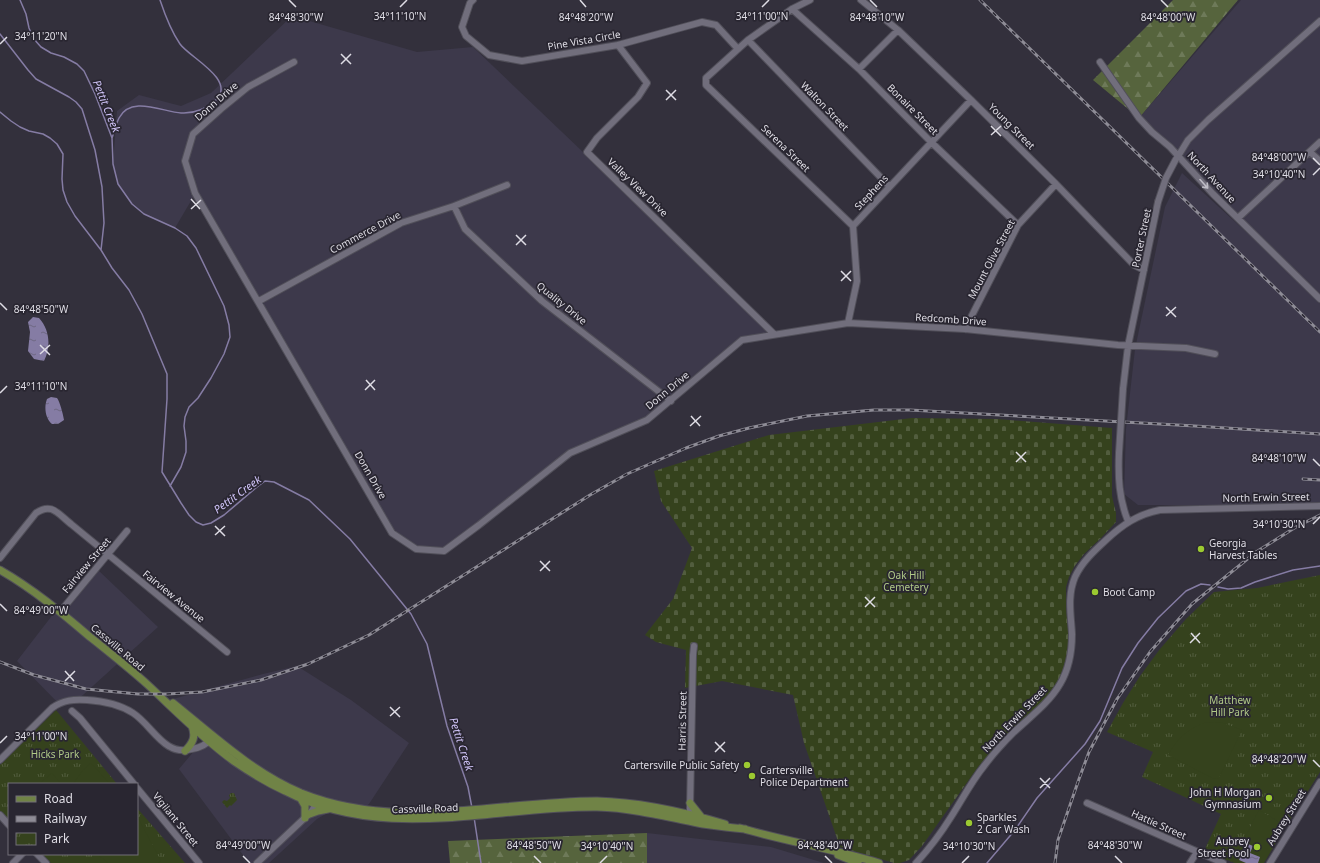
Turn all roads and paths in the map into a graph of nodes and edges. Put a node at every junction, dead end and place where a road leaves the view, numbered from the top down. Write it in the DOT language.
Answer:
graph roads {
  1 [pos="464,0"];
  2 [pos="810,0"];
  3 [pos="861,0"];
  4 [pos="471,1"];
  5 [pos="792,9"];
  6 [pos="1320,21"];
  7 [pos="898,30"];
  8 [pos="748,40"];
  9 [pos="618,46"];
  10 [pos="738,49"];
  11 [pos="294,62"];
  12 [pos="1100,62"];
  13 [pos="859,69"];
  14 [pos="971,100"];
  15 [pos="932,142"];
  16 [pos="1320,142"];
  17 [pos="1310,152"];
  18 [pos="1177,157"];
  19 [pos="1320,161"];
  20 [pos="1056,184"];
  21 [pos="507,185"];
  22 [pos="889,186"];
  23 [pos="454,206"];
  24 [pos="1238,218"];
  25 [pos="1018,225"];
  26 [pos="853,226"];
  27 [pos="1144,270"];
  28 [pos="1320,299"];
  29 [pos="258,301"];
  30 [pos="848,323"];
  31 [pos="965,329"];
  32 [pos="774,334"];
  33 [pos="1128,346"];
  34 [pos="1215,354"];
  35 [pos="671,401"];
  36 [pos="1320,506"];
  37 [pos="1128,521"];
  38 [pos="127,531"];
  39 [pos="108,555"];
  40 [pos="0,558"];
  41 [pos="0,570"];
  42 [pos="60,612"];
  43 [pos="694,646"];
  44 [pos="227,652"];
  45 [pos="146,683"];
  46 [pos="72,711"];
  47 [pos="192,726"];
  48 [pos="211,739"];
  49 [pos="185,751"];
  50 [pos="0,760"];
  51 [pos="1320,782"];
  52 [pos="133,783"];
  53 [pos="138,789"];
  54 [pos="301,799"];
  55 [pos="318,802"];
  56 [pos="690,803"];
  57 [pos="1088,803"];
  58 [pos="330,809"];
  59 [pos="0,815"];
  60 [pos="306,816"];
  61 [pos="428,816"];
  62 [pos="689,818"];
  63 [pos="702,818"];
  64 [pos="8,824"];
  65 [pos="744,829"];
  66 [pos="825,850"];
  67 [pos="1197,852"];
  68 [pos="21,855"];
  69 [pos="38,855"];
  70 [pos="13,863"];
  71 [pos="46,863"];
  72 [pos="199,863"];
  73 [pos="257,863"];
  74 [pos="858,863"];
  75 [pos="879,863"];
  76 [pos="916,863"];
  77 [pos="1190,863"];
  78 [pos="1223,863"];
  79 [pos="1270,863"];
  1 -- 4 [label="street"];
  2 -- 5 [label="street"];
  3 -- 7 [label="street, Young Street"];
  4 -- 9 [label="street, Pine Vista Circle"];
  5 -- 8 [label="street"];
  5 -- 13 [label="street, Bonaire Street"];
  6 -- 18 [label="street, Porter Street"];
  7 -- 13 [label="street"];
  7 -- 14 [label="street, Young Street"];
  8 -- 10 [label="street"];
  8 -- 22 [label="street, Walton Street"];
  9 -- 10 [label="street, Pine Vista Circle"];
  9 -- 32 [label="street, Valley View Drive"];
  10 -- 26 [label="street, Serena Street"];
  11 -- 29 [label="street, Donn Drive"];
  12 -- 18 [label="street, North Avenue"];
  13 -- 15 [label="street, Bonaire Street"];
  14 -- 15 [label="street, Stephens"];
  14 -- 20 [label="street, Young Street"];
  15 -- 22 [label="street, Stephens"];
  15 -- 25 [label="street, Bonaire Street"];
  16 -- 17 [label="street"];
  17 -- 19 [label="street"];
  17 -- 24 [label="street"];
  18 -- 24 [label="street, North Avenue, one-way"];
  18 -- 27 [label="street, Porter Street, bridge"];
  20 -- 25 [label="street, Mount Olive Street"];
  20 -- 27 [label="street, Young Street"];
  21 -- 23 [label="street, Commerce Drive"];
  22 -- 26 [label="street, Stephens"];
  23 -- 29 [label="street, Commerce Drive"];
  23 -- 35 [label="street, Quality Drive"];
  24 -- 28 [label="street, North Avenue"];
  25 -- 31 [label="street, Mount Olive Street"];
  26 -- 30 [label="street"];
  27 -- 33 [label="street, Porter Street"];
  29 -- 35 [label="street, Donn Drive"];
  30 -- 31 [label="street, Redcomb Drive"];
  30 -- 32 [label="street, Redcomb Drive"];
  31 -- 33 [label="street, Redcomb Drive"];
  32 -- 35 [label="street, Donn Drive"];
  33 -- 34 [label="street, Redcomb Drive"];
  33 -- 37 [label="street, Porter Street, bridge"];
  36 -- 37 [label="street, North Erwin Street"];
  37 -- 76 [label="street, North Erwin Street"];
  38 -- 39 [label="street, Fairview Street"];
  39 -- 40 [label="street, Fairview Avenue"];
  39 -- 42 [label="street, Fairview Street"];
  39 -- 44 [label="street, Fairview Avenue"];
  41 -- 42 [label="main road, Cassville Road"];
  42 -- 45 [label="main road, Cassville Road"];
  43 -- 56 [label="street, Harris Street"];
  45 -- 47 [label="main road, Cassville Road"];
  45 -- 48 [label="main road, Cassville Road"];
  46 -- 52 [label="street"];
  47 -- 48 [label="main road, Cassville Road"];
  47 -- 49 [label="main road"];
  48 -- 49 [label="street"];
  48 -- 54 [label="main road, Cassville Road"];
  48 -- 55 [label="main road, Cassville Road"];
  49 -- 50 [label="street"];
  51 -- 79 [label="street, Aubrey Street"];
  53 -- 72 [label="street, Vigilant Street"];
  54 -- 55 [label="main road, Cassville Road"];
  54 -- 60 [label="main road"];
  55 -- 58 [label="main road, Cassville Road"];
  55 -- 60 [label="street"];
  55 -- 61 [label="main road, Cassville Road"];
  56 -- 62 [label="street, Harris Street"];
  56 -- 63 [label="main road"];
  57 -- 67 [label="street, Hattie Street"];
  58 -- 60 [label="main road"];
  58 -- 61 [label="main road, Cassville Road"];
  59 -- 64 [label="street"];
  60 -- 73 [label="street"];
  61 -- 62 [label="main road, Cassville Road"];
  62 -- 63 [label="main road, Cassville Road"];
  62 -- 65 [label="main road, Cassville Road"];
  63 -- 65 [label="main road, Cassville Road"];
  65 -- 66 [label="main road, Cassville Road"];
  66 -- 74 [label="main road, Cassville Road"];
  66 -- 75 [label="main road, Cassville Road"];
  67 -- 77 [label="street"];
  67 -- 78 [label="street, Hattie Street"];
  68 -- 70 [label="street"];
  69 -- 71 [label="street"];
}
